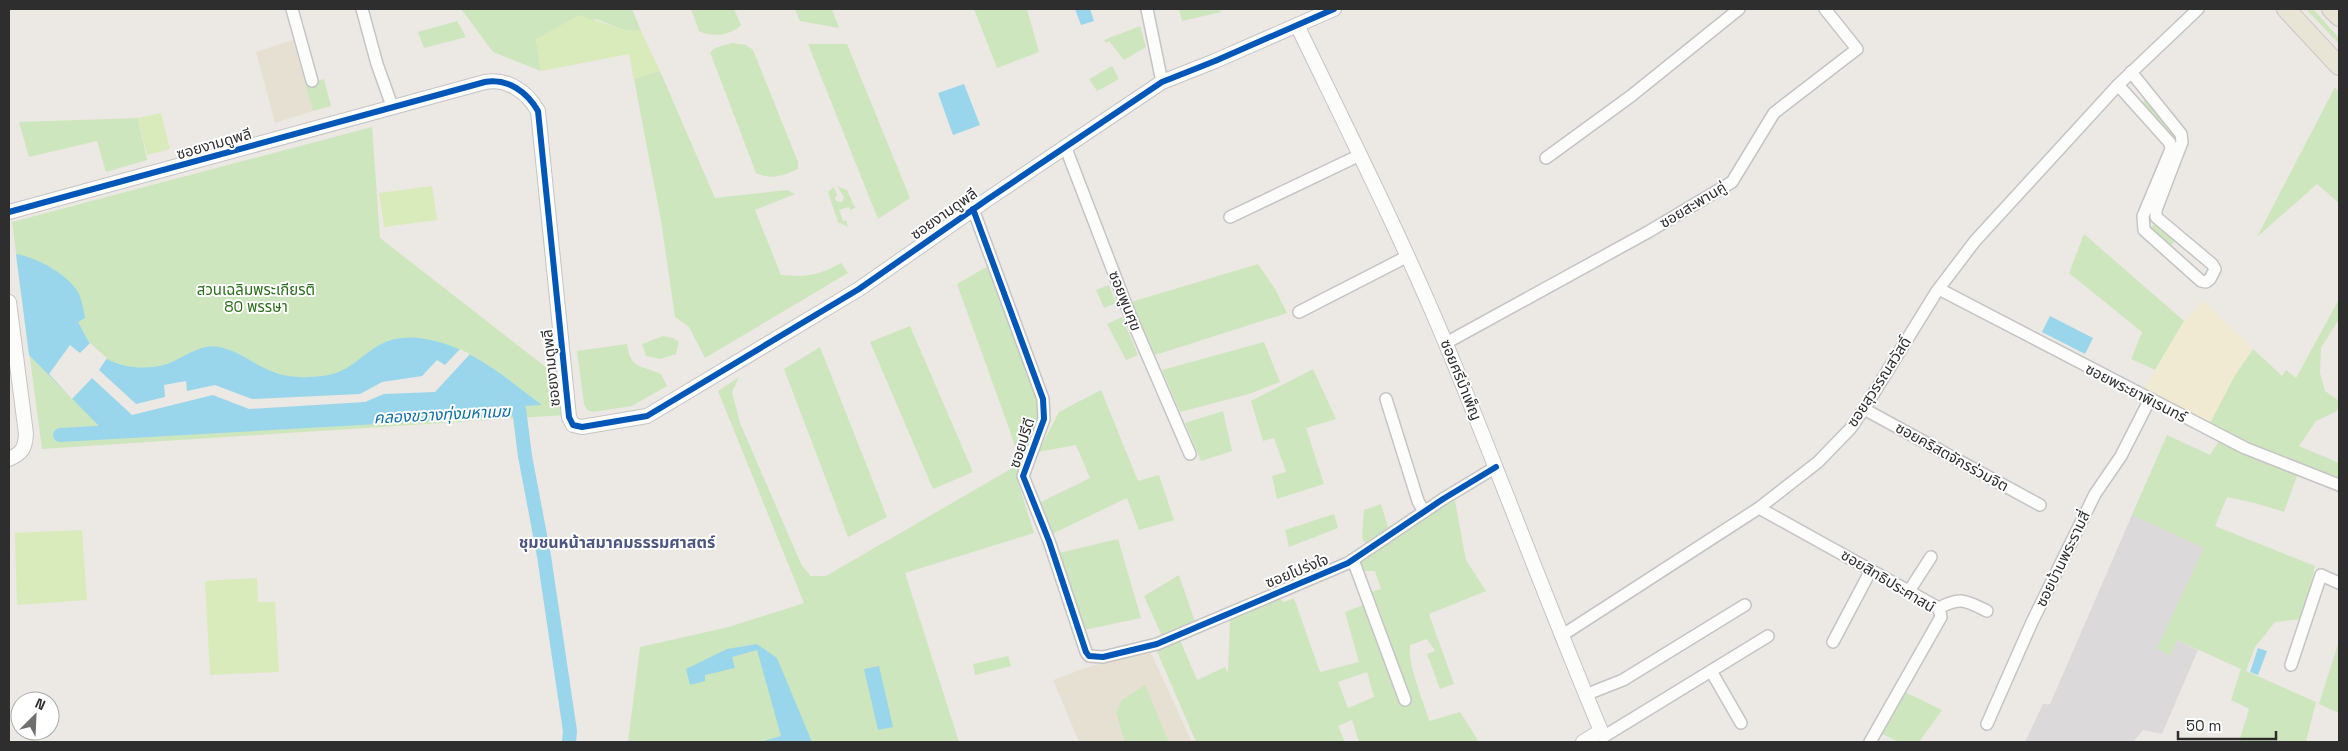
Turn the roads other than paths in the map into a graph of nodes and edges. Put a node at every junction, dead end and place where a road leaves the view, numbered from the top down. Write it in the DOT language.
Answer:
graph roads {
  1 [pos="292,9"];
  2 [pos="362,9"];
  3 [pos="1147,9"];
  4 [pos="1334,9"];
  5 [pos="1738,9"];
  6 [pos="1825,9"];
  7 [pos="2198,9"];
  8 [pos="2286,9"];
  9 [pos="2331,9"];
  10 [pos="2339,17"];
  11 [pos="1297,25"];
  12 [pos="2339,66"];
  13 [pos="2131,72"];
  14 [pos="312,81"];
  15 [pos="1162,82"];
  16 [pos="2118,85"];
  17 [pos="392,106"];
  18 [pos="2176,145"];
  19 [pos="1065,146"];
  20 [pos="1360,155"];
  21 [pos="1546,158"];
  22 [pos="973,209"];
  23 [pos="9,212"];
  24 [pos="1230,217"];
  25 [pos="2156,217"];
  26 [pos="2142,224"];
  27 [pos="2183,240"];
  28 [pos="2172,255"];
  29 [pos="1408,256"];
  30 [pos="1939,289"];
  31 [pos="9,302"];
  32 [pos="1299,312"];
  33 [pos="1446,343"];
  34 [pos="1386,399"];
  35 [pos="2150,399"];
  36 [pos="1864,409"];
  37 [pos="1190,454"];
  38 [pos="9,459"];
  39 [pos="1496,467"];
  40 [pos="2339,485"];
  41 [pos="2040,505"];
  42 [pos="1759,508"];
  43 [pos="1424,512"];
  44 [pos="1931,557"];
  45 [pos="1353,560"];
  46 [pos="1871,570"];
  47 [pos="2339,583"];
  48 [pos="1909,591"];
  49 [pos="1745,605"];
  50 [pos="1939,608"];
  51 [pos="1987,611"];
  52 [pos="1561,636"];
  53 [pos="1768,636"];
  54 [pos="1833,642"];
  55 [pos="1089,656"];
  56 [pos="2291,665"];
  57 [pos="1711,670"];
  58 [pos="1585,694"];
  59 [pos="1405,700"];
  60 [pos="1741,723"];
  61 [pos="1987,724"];
  62 [pos="1603,737"];
  63 [pos="1583,742"];
  64 [pos="1870,742"];
  1 -- 14 [label="street"];
  2 -- 17 [label="street"];
  3 -- 15 [label="street"];
  4 -- 11 [label="street, ซอยงามดูพลี"];
  5 -- 21 [label="street"];
  6 -- 33 [label="street, ซอยสะพานคู่"];
  7 -- 13 [label="street, ซอยสุวรรณสวัสดิ์"];
  8 -- 12 [label="main road"];
  9 -- 10 [label="main road"];
  11 -- 15 [label="street, ซอยงามดูพลี"];
  11 -- 20 [label="street, ซอยศรีบำเพ็ญ"];
  13 -- 16 [label="street, ซอยสุวรรณสวัสดิ์"];
  13 -- 18 [label="street"];
  15 -- 19 [label="street, ซอยงามดูพลี"];
  16 -- 18 [label="street"];
  16 -- 30 [label="street, ซอยสุวรรณสวัสดิ์"];
  17 -- 22 [label="street, ซอยงามดูพลี"];
  17 -- 23 [label="street, ซอยงามดูพลี"];
  18 -- 25 [label="street"];
  18 -- 26 [label="street"];
  19 -- 22 [label="street, ซอยงามดูพลี"];
  19 -- 37 [label="street, ซอยพูนศุข"];
  20 -- 24 [label="street"];
  20 -- 29 [label="street, ซอยศรีบำเพ็ญ"];
  22 -- 55 [label="street, ซอยปรีดี"];
  25 -- 26 [label="street"];
  25 -- 27 [label="street"];
  26 -- 28 [label="street"];
  27 -- 28 [label="street"];
  27 -- 28 [label="street"];
  29 -- 32 [label="street"];
  29 -- 33 [label="street, ซอยศรีบำเพ็ญ"];
  30 -- 35 [label="street, ซอยพระยาพิเรนทร์"];
  30 -- 36 [label="street, ซอยสุวรรณสวัสดิ์"];
  31 -- 38 [label="street"];
  33 -- 39 [label="street, ซอยศรีบำเพ็ญ"];
  34 -- 43 [label="street"];
  35 -- 40 [label="street, ซอยพระยาพิเรนทร์"];
  35 -- 61 [label="street, ซอยบ้านพระรามสี่"];
  36 -- 41 [label="street, ซอยคริสตจักรร่วมจิต"];
  36 -- 42 [label="street, ซอยสุวรรณสวัสดิ์"];
  39 -- 43 [label="street, ซอยโปร่งใจ"];
  39 -- 52 [label="street, ซอยศรีบำเพ็ญ"];
  42 -- 46 [label="street, ซอยสิทธิประศาสน์"];
  42 -- 52 [label="street, ซอยสุวรรณสวัสดิ์"];
  43 -- 45 [label="street, ซอยโปร่งใจ"];
  44 -- 48 [label="street"];
  45 -- 55 [label="street, ซอยโปร่งใจ"];
  45 -- 59 [label="street"];
  46 -- 48 [label="street, ซอยสิทธิประศาสน์"];
  46 -- 54 [label="street"];
  47 -- 56 [label="street"];
  48 -- 50 [label="street, ซอยสิทธิประศาสน์"];
  49 -- 58 [label="street"];
  50 -- 51 [label="street"];
  50 -- 64 [label="street, ซอยสิทธิประศาสน์"];
  52 -- 58 [label="street, ซอยศรีบำเพ็ญ"];
  53 -- 57 [label="street"];
  57 -- 60 [label="street"];
  57 -- 62 [label="street"];
  58 -- 62 [label="street, ซอยศรีบำเพ็ญ"];
  62 -- 63 [label="street"];
}
